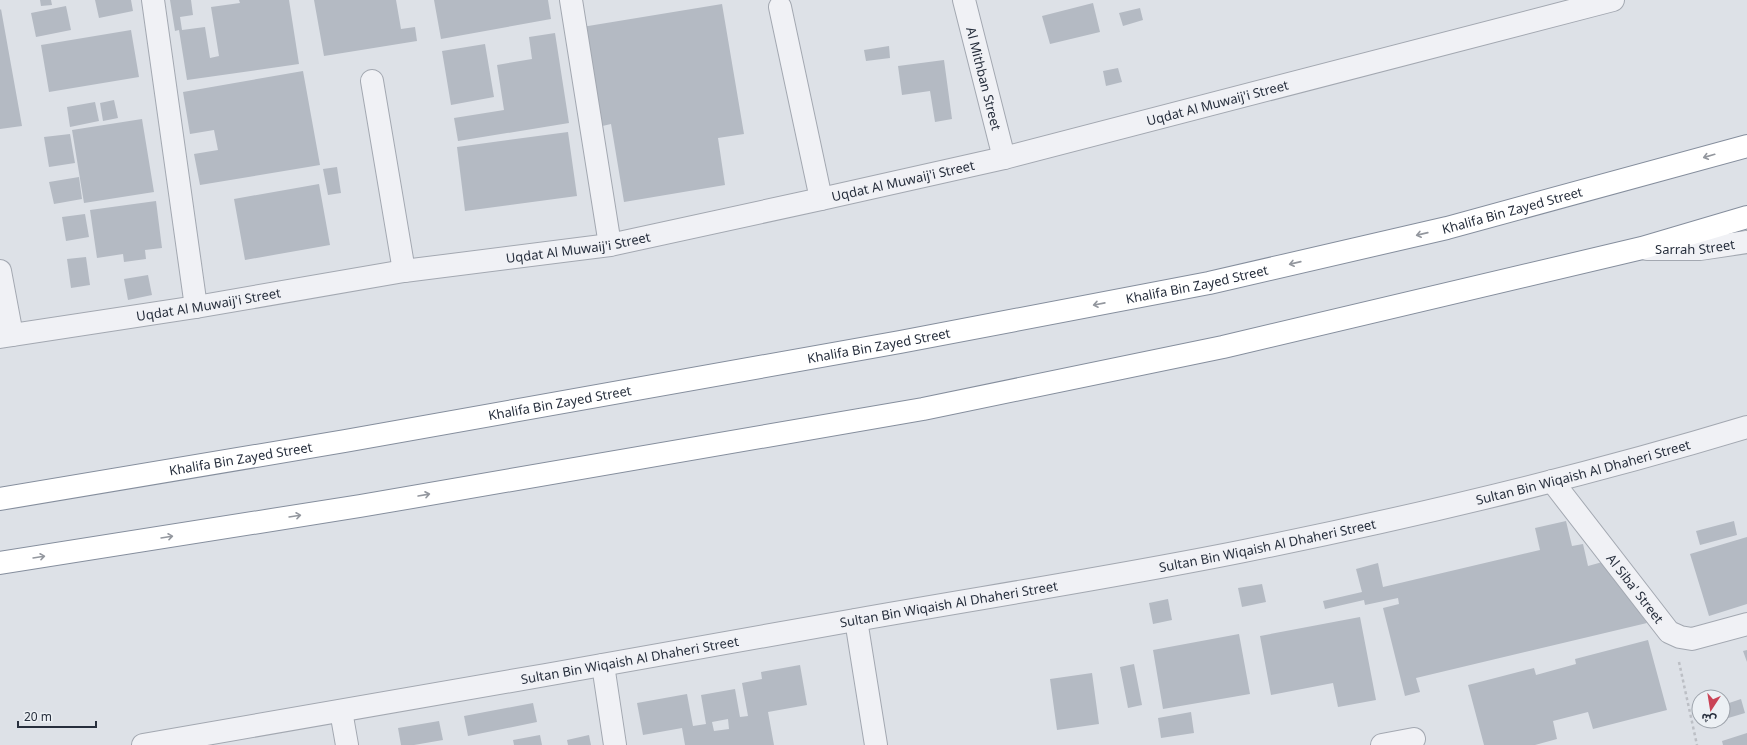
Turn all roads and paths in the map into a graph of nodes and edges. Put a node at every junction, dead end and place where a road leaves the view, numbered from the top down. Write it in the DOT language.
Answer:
graph roads {
  1 [pos="153,0"];
  2 [pos="570,0"];
  3 [pos="964,0"];
  4 [pos="1613,0"];
  5 [pos="780,7"];
  6 [pos="372,81"];
  7 [pos="1747,146"];
  8 [pos="1004,158"];
  9 [pos="821,199"];
  10 [pos="1747,217"];
  11 [pos="1747,242"];
  12 [pos="610,244"];
  13 [pos="1642,248"];
  14 [pos="0,271"];
  15 [pos="404,271"];
  16 [pos="196,307"];
  17 [pos="6,336"];
  18 [pos="1747,426"];
  19 [pos="1552,481"];
  20 [pos="0,499"];
  21 [pos="0,563"];
  22 [pos="856,620"];
  23 [pos="1747,624"];
  24 [pos="1674,634"];
  25 [pos="603,665"];
  26 [pos="341,711"];
  27 [pos="1414,738"];
  28 [pos="142,745"];
  29 [pos="347,745"];
  30 [pos="615,745"];
  31 [pos="876,745"];
  32 [pos="1382,745"];
  33 [pos="1697,745"];
  1 -- 16 [label="street"];
  2 -- 12 [label="street"];
  3 -- 8 [label="street, Al Mithban Street"];
  4 -- 8 [label="street, Uqdat Al Muwaij'i Street"];
  5 -- 9 [label="street, Uqdat Al Muwaij'i Street"];
  6 -- 15 [label="street"];
  7 -- 20 [label="highway, Khalifa Bin Zayed Street, one-way"];
  8 -- 9 [label="street, Uqdat Al Muwaij'i Street"];
  9 -- 12 [label="street, Uqdat Al Muwaij'i Street"];
  10 -- 13 [label="highway"];
  11 -- 13 [label="street, Sarrah Street"];
  12 -- 15 [label="street, Uqdat Al Muwaij'i Street"];
  21 -- 13 [label="highway, one-way"];
  14 -- 17 [label="street, Uqdat Al Muwaij'i Street"];
  15 -- 16 [label="street, Uqdat Al Muwaij'i Street"];
  16 -- 17 [label="street, Uqdat Al Muwaij'i Street"];
  18 -- 19 [label="street, Sultan Bin Wiqaish Al Dhaheri Street"];
  19 -- 22 [label="street, Sultan Bin Wiqaish Al Dhaheri Street"];
  19 -- 24 [label="street, Al Siba' Street"];
  22 -- 25 [label="street, Sultan Bin Wiqaish Al Dhaheri Street"];
  22 -- 31 [label="street"];
  23 -- 24 [label="street, Al Siba' Street"];
  24 -- 33 [label="path"];
  25 -- 26 [label="street, Sultan Bin Wiqaish Al Dhaheri Street"];
  25 -- 30 [label="street"];
  26 -- 28 [label="street, Sultan Bin Wiqaish Al Dhaheri Street"];
  26 -- 29 [label="street"];
  27 -- 32 [label="street"];
}
